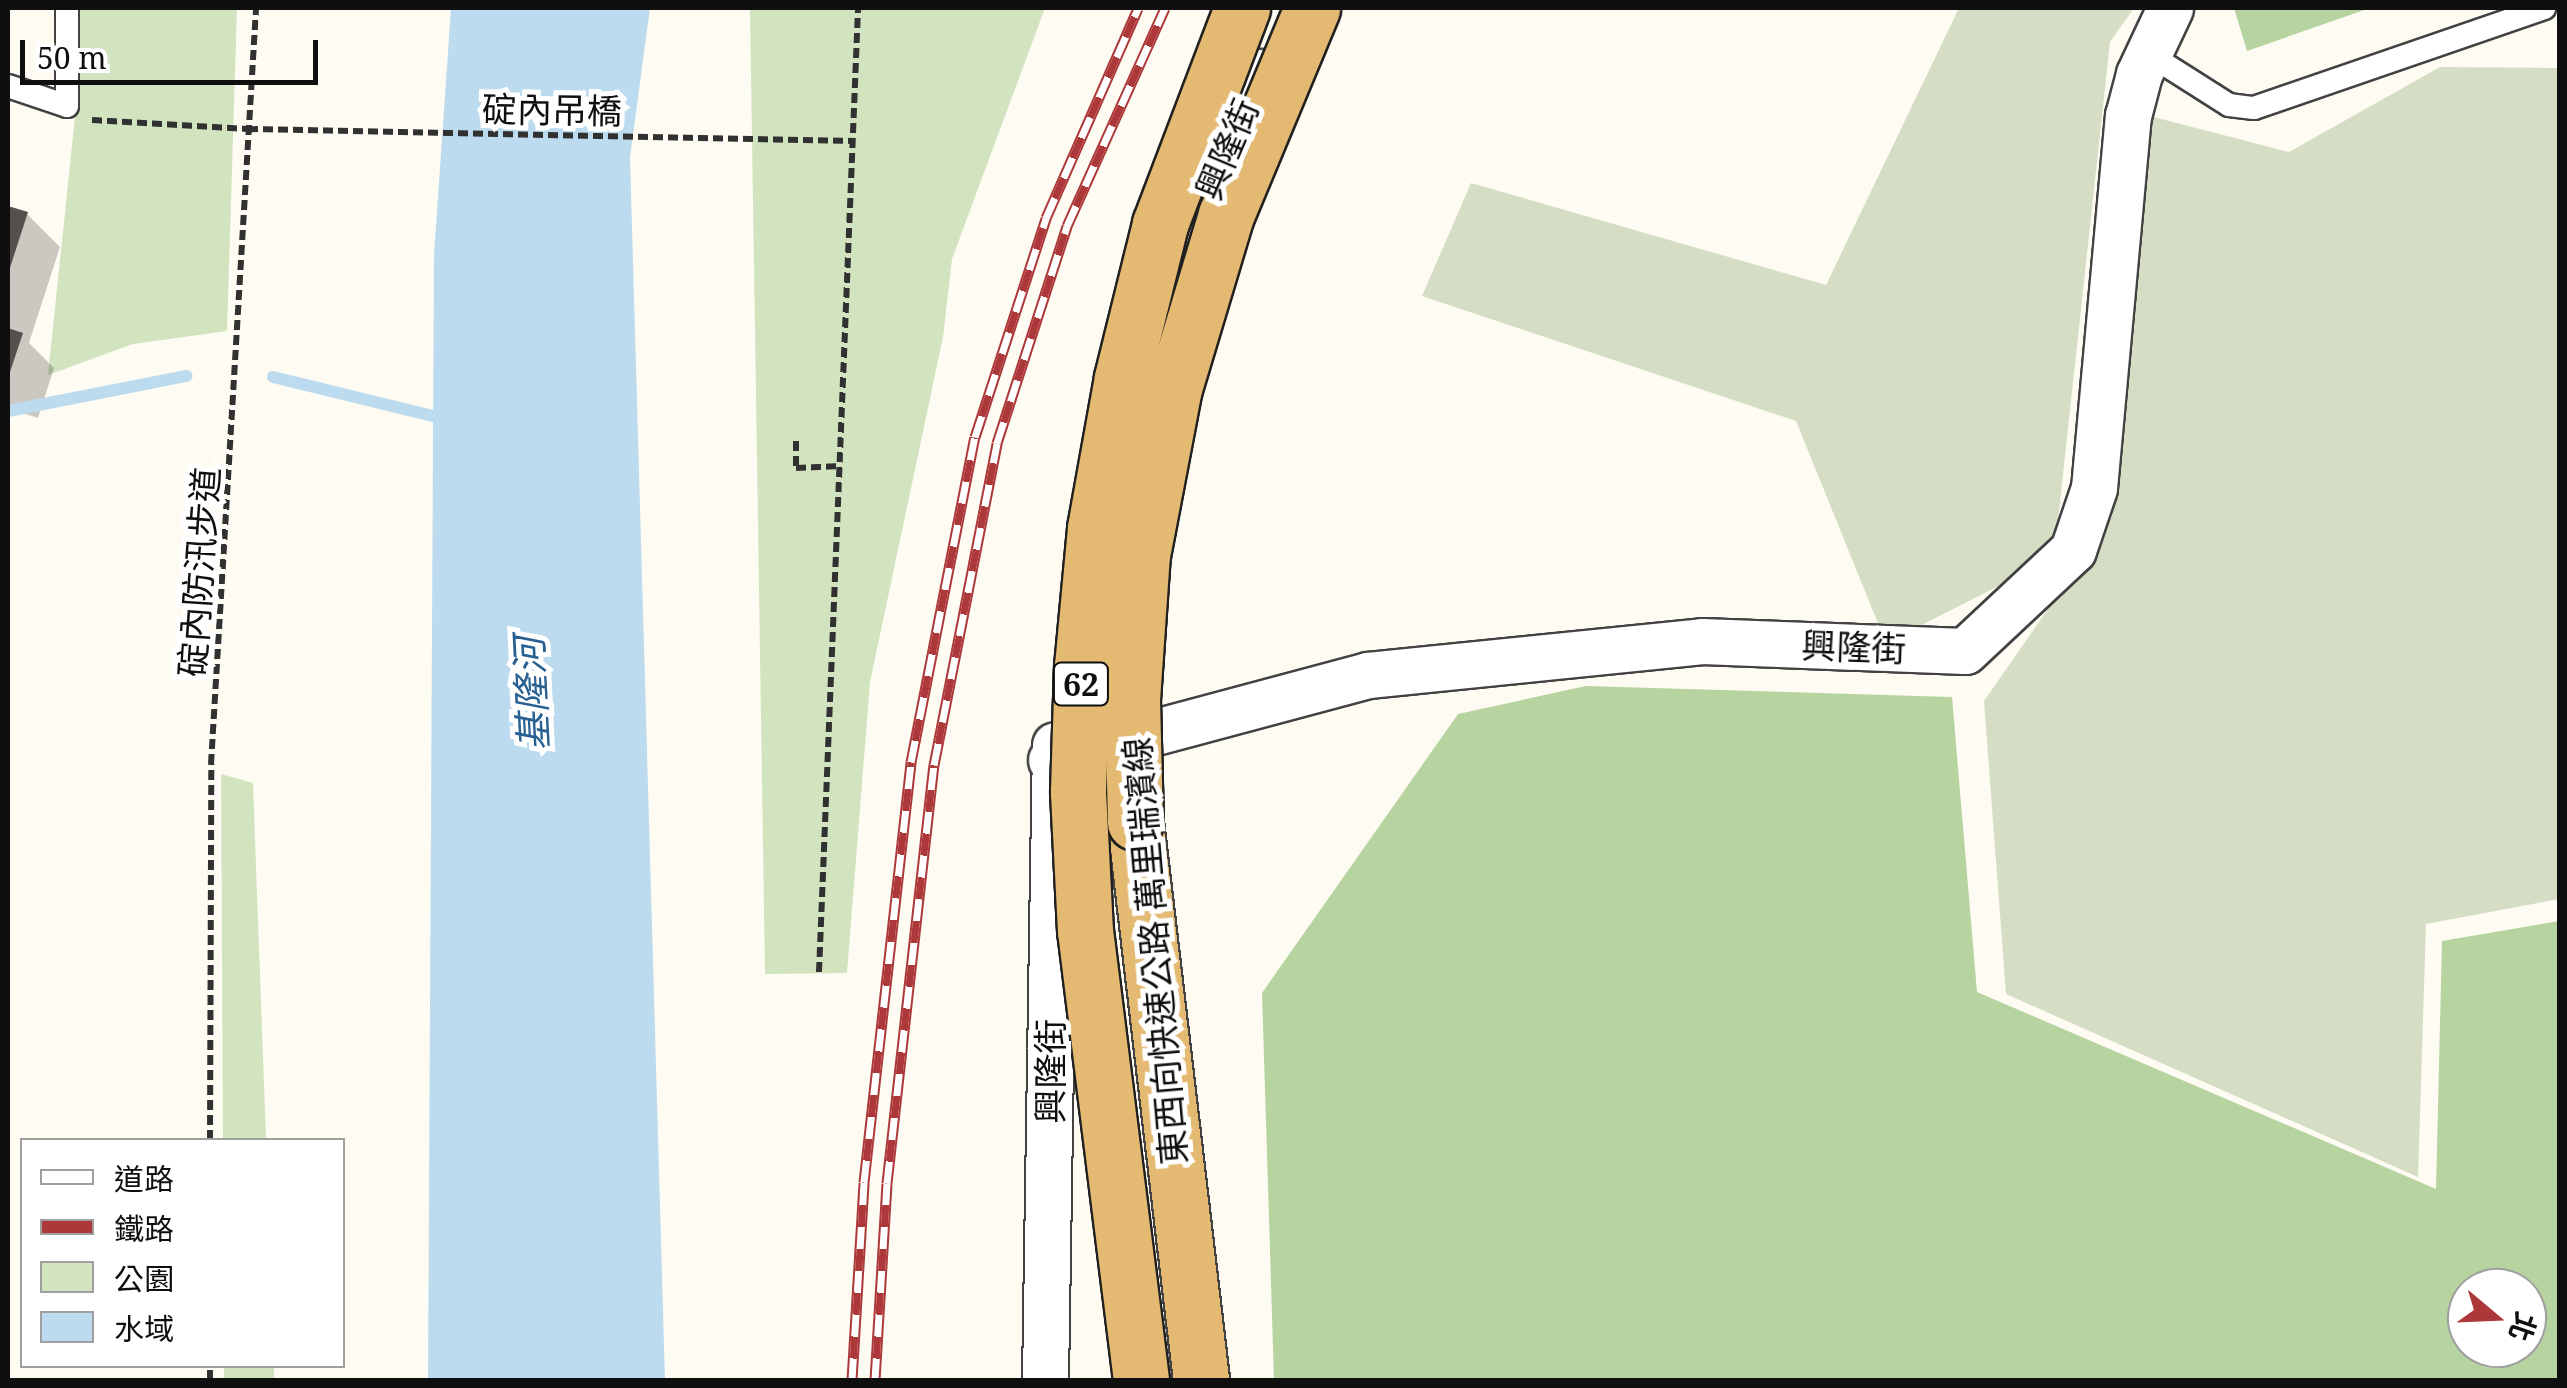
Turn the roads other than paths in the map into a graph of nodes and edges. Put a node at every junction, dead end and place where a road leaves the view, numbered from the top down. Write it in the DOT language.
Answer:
graph roads {
  1 [pos="67,8"];
  2 [pos="1242,8"];
  3 [pos="1293,8"];
  4 [pos="1312,8"];
  5 [pos="2170,8"];
  6 [pos="2544,8"];
  7 [pos="2148,53"];
  8 [pos="8,86"];
  9 [pos="1051,760"];
  10 [pos="1044,1380"];
  11 [pos="1141,1380"];
  12 [pos="1201,1380"];
  1 -- 8 [label="lane"];
  2 -- 11 [label="highway, 東西向快速公路 萬里瑞濱線 / 62, bridge"];
  3 -- 9 [label="street, 興隆街"];
  4 -- 12 [label="highway, 東西向快速公路 萬里瑞濱線 / 62, bridge"];
  5 -- 7 [label="street, 興隆街"];
  6 -- 7 [label="lane"];
  7 -- 9 [label="street, 興隆街"];
  9 -- 10 [label="street, 興隆街"];
}
